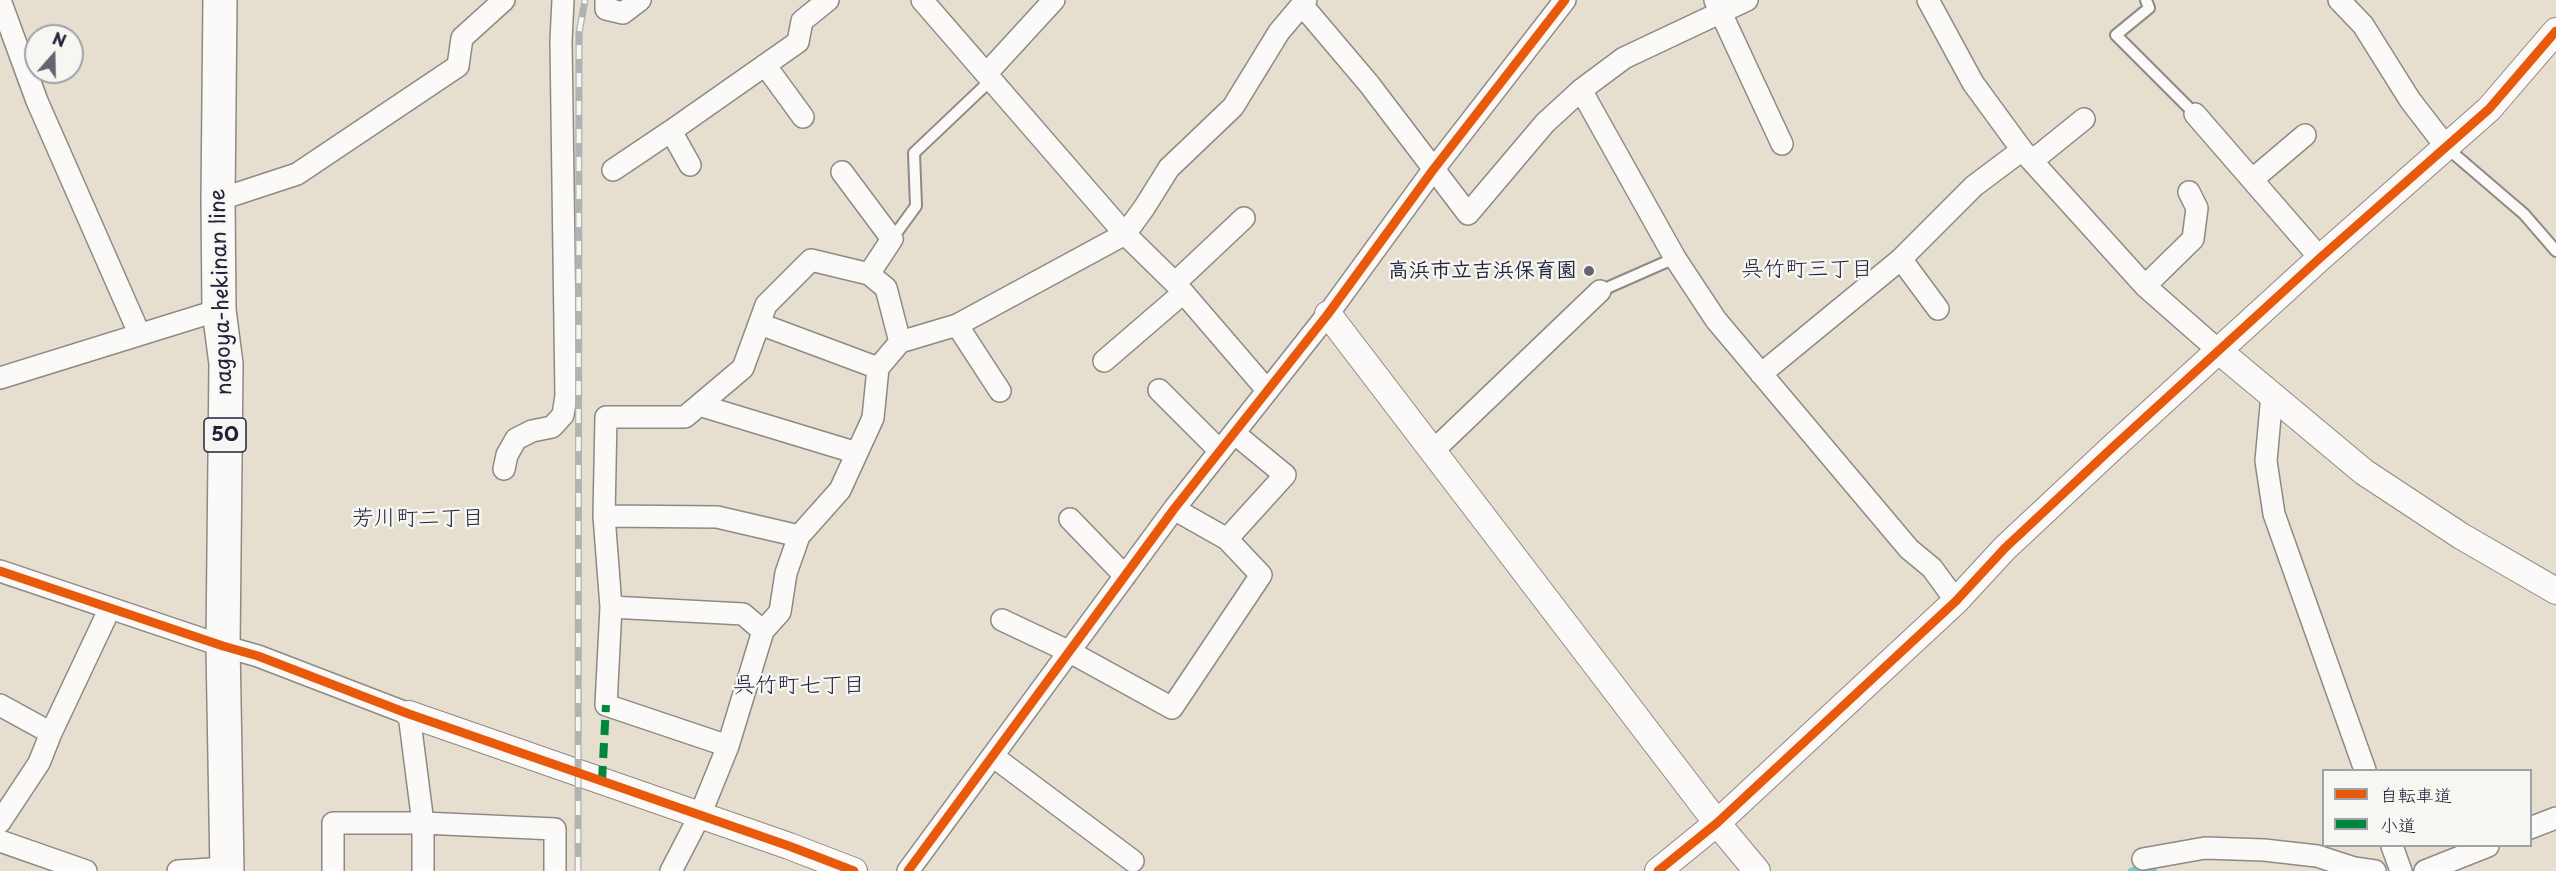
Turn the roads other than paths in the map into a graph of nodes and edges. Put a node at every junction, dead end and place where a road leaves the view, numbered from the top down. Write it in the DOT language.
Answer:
graph roads {
  1 [pos="0,0"];
  2 [pos="220,0"];
  3 [pos="504,0"];
  4 [pos="563,0"];
  5 [pos="606,0"];
  6 [pos="640,0"];
  7 [pos="828,0"];
  8 [pos="923,0"];
  9 [pos="1054,0"];
  10 [pos="1565,0"];
  11 [pos="1747,0"];
  12 [pos="1928,0"];
  13 [pos="2146,0"];
  14 [pos="2339,0"];
  15 [pos="1304,2"];
  16 [pos="1718,7"];
  17 [pos="2556,31"];
  18 [pos="765,65"];
  19 [pos="990,76"];
  20 [pos="1581,90"];
  21 [pos="2195,114"];
  22 [pos="803,117"];
  23 [pos="2084,119"];
  24 [pos="671,131"];
  25 [pos="2305,135"];
  26 [pos="1782,144"];
  27 [pos="2447,147"];
  28 [pos="2027,156"];
  29 [pos="690,165"];
  30 [pos="613,170"];
  31 [pos="1433,170"];
  32 [pos="842,172"];
  33 [pos="2253,179"];
  34 [pos="2189,192"];
  35 [pos="218,200"];
  36 [pos="1244,218"];
  37 [pos="1125,234"];
  38 [pos="892,239"];
  39 [pos="2556,251"];
  40 [pos="1675,258"];
  41 [pos="2320,258"];
  42 [pos="1901,259"];
  43 [pos="869,274"];
  44 [pos="2145,286"];
  45 [pos="1179,288"];
  46 [pos="1600,291"];
  47 [pos="1938,309"];
  48 [pos="219,310"];
  49 [pos="1328,314"];
  50 [pos="135,324"];
  51 [pos="759,324"];
  52 [pos="957,325"];
  53 [pos="900,342"];
  54 [pos="2218,351"];
  55 [pos="1104,361"];
  56 [pos="878,368"];
  57 [pos="1761,374"];
  58 [pos="0,378"];
  59 [pos="1159,390"];
  60 [pos="1267,390"];
  61 [pos="1000,391"];
  62 [pos="2272,395"];
  63 [pos="699,405"];
  64 [pos="1234,433"];
  65 [pos="1434,450"];
  66 [pos="1220,451"];
  67 [pos="857,453"];
  68 [pos="504,469"];
  69 [pos="1174,508"];
  70 [pos="603,516"];
  71 [pos="1070,519"];
  72 [pos="799,536"];
  73 [pos="1227,539"];
  74 [pos="0,571"];
  75 [pos="1125,576"];
  76 [pos="2556,591"];
  77 [pos="1956,601"];
  78 [pos="110,608"];
  79 [pos="610,608"];
  80 [pos="1002,620"];
  81 [pos="763,631"];
  82 [pos="223,646"];
  83 [pos="1070,652"];
  84 [pos="0,705"];
  85 [pos="409,714"];
  86 [pos="51,733"];
  87 [pos="728,746"];
  88 [pos="994,757"];
  89 [pos="2364,769"];
  90 [pos="700,815"];
  91 [pos="2556,818"];
  92 [pos="0,822"];
  93 [pos="423,823"];
  94 [pos="1717,823"];
  95 [pos="2532,827"];
  96 [pos="0,841"];
  97 [pos="2392,847"];
  98 [pos="2485,847"];
  99 [pos="2143,860"];
  100 [pos="1132,861"];
  101 [pos="2306,863"];
  102 [pos="227,870"];
  103 [pos="86,871"];
  104 [pos="178,871"];
  105 [pos="333,871"];
  106 [pos="423,871"];
  107 [pos="555,871"];
  108 [pos="671,871"];
  109 [pos="854,871"];
  110 [pos="908,871"];
  111 [pos="1658,871"];
  112 [pos="1757,871"];
  113 [pos="2375,871"];
  114 [pos="2401,871"];
  115 [pos="2425,871"];
  1 -- 50 [label="street"];
  2 -- 35 [label="main road, nagoya-hekinan line / 50"];
  3 -- 35 [label="street"];
  4 -- 68 [label="street"];
  5 -- 6 [label="street"];
  7 -- 18 [label="street"];
  8 -- 19 [label="street"];
  9 -- 19 [label="street"];
  10 -- 31 [label="street"];
  11 -- 16 [label="street"];
  12 -- 28 [label="street"];
  13 -- 21 [label="lane"];
  14 -- 27 [label="street"];
  15 -- 31 [label="street"];
  15 -- 37 [label="street"];
  16 -- 20 [label="street"];
  16 -- 26 [label="street"];
  17 -- 27 [label="street"];
  18 -- 22 [label="street"];
  18 -- 24 [label="street"];
  19 -- 37 [label="street"];
  19 -- 38 [label="lane"];
  20 -- 31 [label="street"];
  20 -- 40 [label="street"];
  21 -- 33 [label="street"];
  23 -- 28 [label="street"];
  24 -- 29 [label="street"];
  24 -- 30 [label="street"];
  25 -- 33 [label="street"];
  27 -- 39 [label="lane"];
  27 -- 41 [label="street"];
  28 -- 42 [label="street"];
  28 -- 44 [label="street"];
  31 -- 49 [label="street"];
  32 -- 38 [label="street"];
  33 -- 41 [label="street"];
  34 -- 44 [label="street"];
  35 -- 48 [label="main road, nagoya-hekinan line / 50"];
  36 -- 45 [label="street"];
  37 -- 45 [label="street"];
  37 -- 52 [label="street"];
  38 -- 43 [label="street"];
  40 -- 46 [label="lane"];
  40 -- 57 [label="street"];
  41 -- 54 [label="street"];
  42 -- 47 [label="street"];
  42 -- 57 [label="street"];
  43 -- 51 [label="street"];
  43 -- 53 [label="street"];
  44 -- 54 [label="street"];
  45 -- 55 [label="street"];
  45 -- 60 [label="street"];
  46 -- 65 [label="street"];
  48 -- 58 [label="street"];
  48 -- 82 [label="main road, nagoya-hekinan line / 50"];
  49 -- 60 [label="street"];
  49 -- 65 [label="street"];
  51 -- 56 [label="street"];
  51 -- 63 [label="street"];
  52 -- 53 [label="street"];
  52 -- 61 [label="street"];
  53 -- 56 [label="street"];
  54 -- 62 [label="street"];
  54 -- 77 [label="street"];
  56 -- 67 [label="street"];
  57 -- 77 [label="street"];
  59 -- 66 [label="street"];
  60 -- 64 [label="street"];
  62 -- 76 [label="street"];
  62 -- 89 [label="street"];
  63 -- 67 [label="street"];
  63 -- 70 [label="street"];
  64 -- 66 [label="street"];
  64 -- 73 [label="street"];
  65 -- 94 [label="street"];
  66 -- 69 [label="street"];
  67 -- 72 [label="street"];
  69 -- 73 [label="street"];
  69 -- 75 [label="street"];
  70 -- 72 [label="street"];
  70 -- 79 [label="street"];
  71 -- 75 [label="street"];
  72 -- 81 [label="street"];
  73 -- 83 [label="street"];
  74 -- 78 [label="street"];
  75 -- 83 [label="street"];
  77 -- 94 [label="street"];
  78 -- 82 [label="street"];
  78 -- 86 [label="street"];
  79 -- 81 [label="street"];
  79 -- 87 [label="street"];
  80 -- 83 [label="street"];
  81 -- 87 [label="street"];
  82 -- 85 [label="street"];
  82 -- 102 [label="main road, nagoya-hekinan line / 50"];
  83 -- 88 [label="street"];
  84 -- 86 [label="street"];
  85 -- 90 [label="street"];
  85 -- 93 [label="street"];
  86 -- 92 [label="street"];
  87 -- 90 [label="street"];
  88 -- 100 [label="street"];
  88 -- 110 [label="street"];
  90 -- 108 [label="street"];
  90 -- 109 [label="street"];
  91 -- 95 [label="street"];
  93 -- 105 [label="street"];
  93 -- 106 [label="street"];
  93 -- 107 [label="street"];
  94 -- 111 [label="street"];
  94 -- 112 [label="street"];
  96 -- 103 [label="street"];
  97 -- 114 [label="street"];
  98 -- 115 [label="street"];
  99 -- 101 [label="street"];
  101 -- 113 [label="street"];
  102 -- 104 [label="street"];
}
